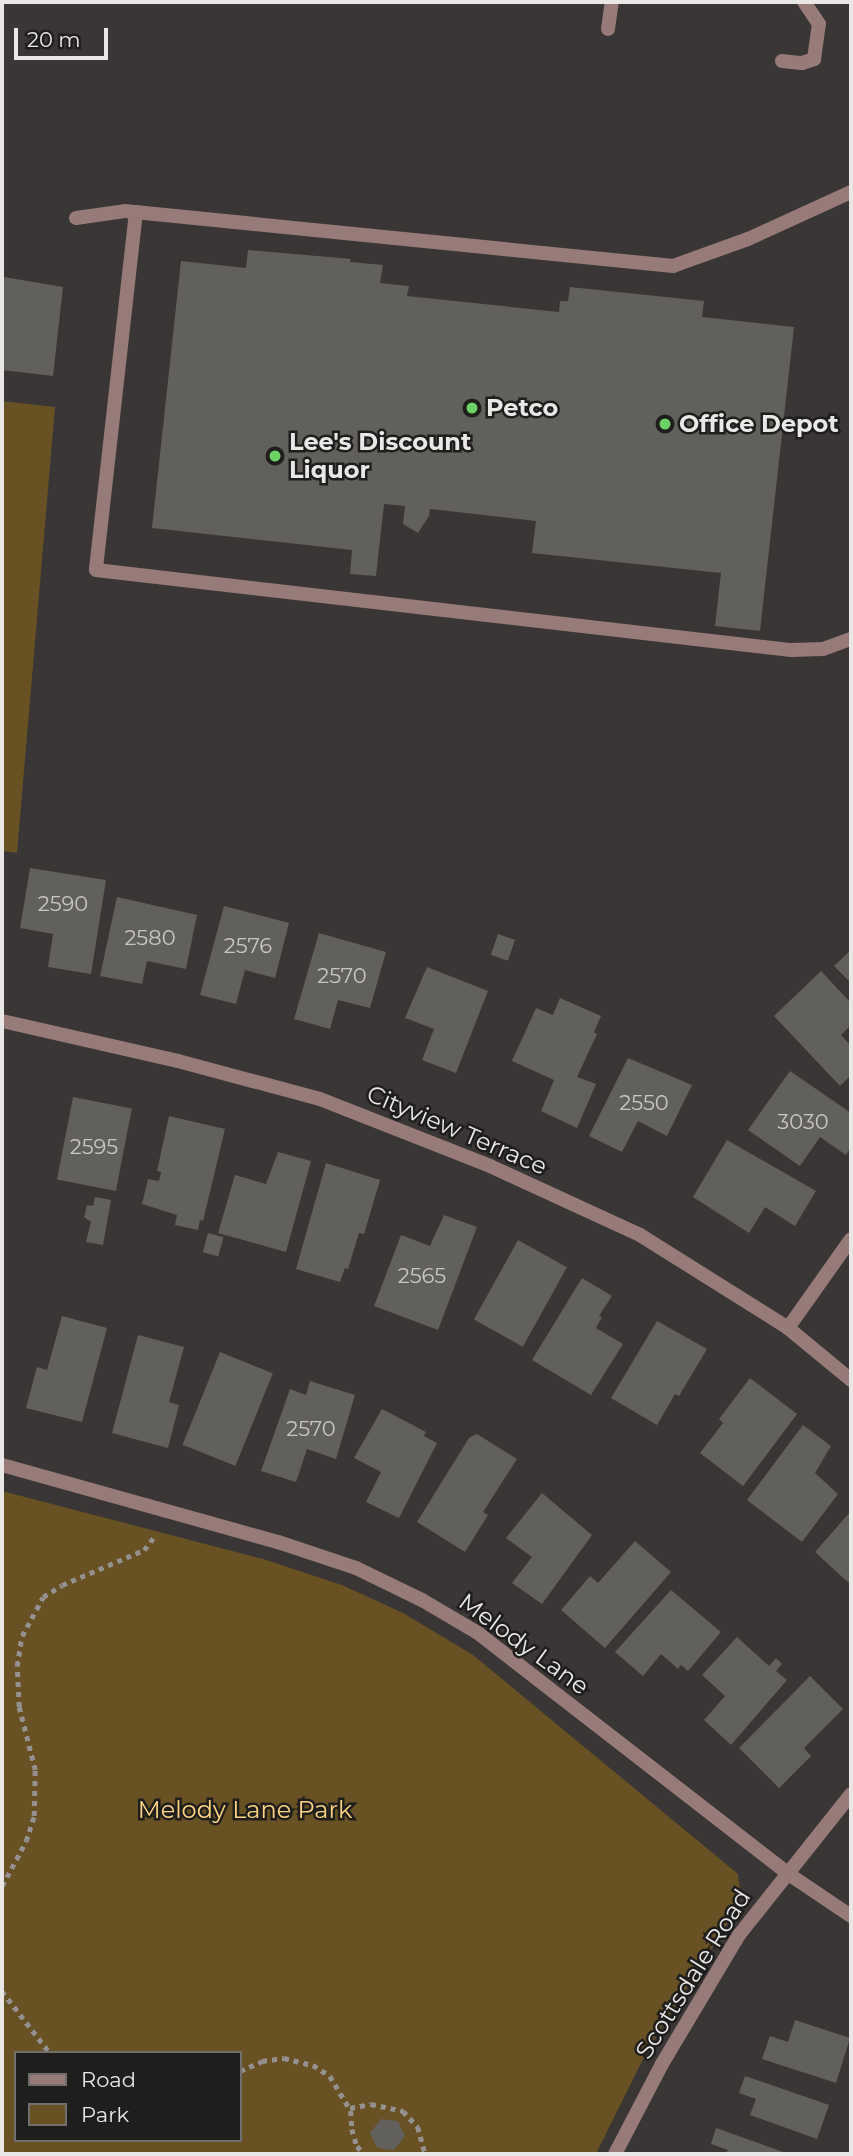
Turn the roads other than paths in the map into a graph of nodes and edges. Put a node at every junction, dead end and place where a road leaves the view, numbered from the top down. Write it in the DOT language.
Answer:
graph roads {
  1 [pos="612,2"];
  2 [pos="804,2"];
  3 [pos="608,29"];
  4 [pos="782,61"];
  5 [pos="851,192"];
  6 [pos="136,212"];
  7 [pos="76,218"];
  8 [pos="851,639"];
  9 [pos="2,1021"];
  10 [pos="851,1240"];
  11 [pos="788,1328"];
  12 [pos="851,1380"];
  13 [pos="2,1465"];
  14 [pos="851,1794"];
  15 [pos="787,1873"];
  16 [pos="851,1916"];
  17 [pos="615,2154"];
  1 -- 3 [label="street"];
  2 -- 4 [label="street"];
  5 -- 6 [label="street"];
  6 -- 7 [label="street"];
  6 -- 8 [label="street"];
  9 -- 11 [label="street, Cityview Terrace"];
  10 -- 11 [label="street"];
  11 -- 12 [label="street, Cityview Terrace"];
  13 -- 15 [label="street, Melody Lane"];
  14 -- 15 [label="street, Scottsdale Road"];
  15 -- 16 [label="street, Melody Lane"];
  15 -- 17 [label="street, Scottsdale Road"];
}
